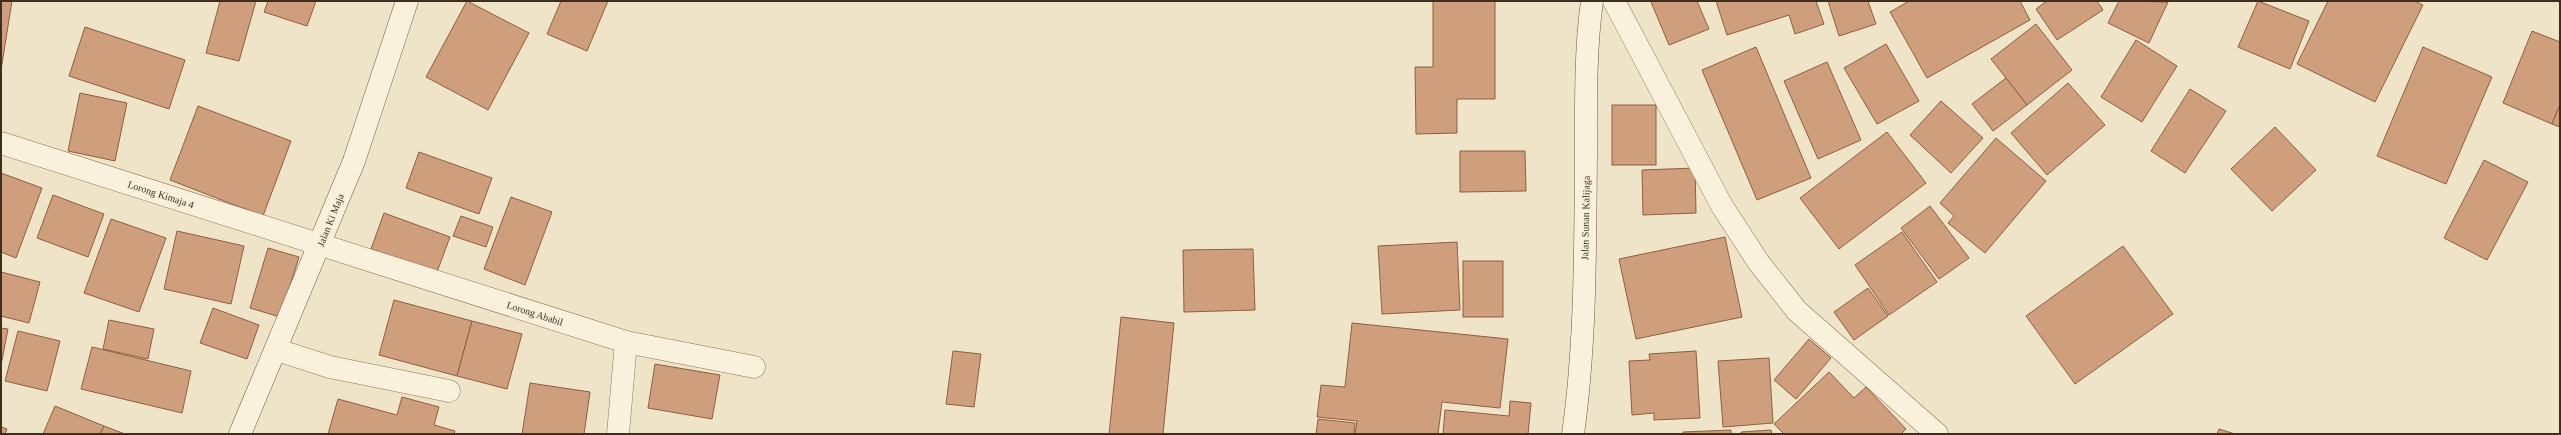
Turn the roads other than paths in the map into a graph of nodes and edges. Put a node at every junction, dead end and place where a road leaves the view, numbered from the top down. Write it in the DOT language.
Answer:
graph roads {
  1 [pos="407,1"];
  2 [pos="1592,1"];
  3 [pos="1614,1"];
  4 [pos="1,143"];
  5 [pos="320,245"];
  6 [pos="626,342"];
  7 [pos="277,350"];
  8 [pos="754,367"];
  9 [pos="449,391"];
  10 [pos="240,434"];
  11 [pos="618,434"];
  12 [pos="1573,434"];
  13 [pos="1937,434"];
  1 -- 5 [label="street, Jalan Ki Maja"];
  2 -- 12 [label="street, Jalan Sunan Kalijaga"];
  3 -- 13 [label="street"];
  4 -- 5 [label="street, Lorong Kimaja 4"];
  5 -- 6 [label="street, Lorong Ababil"];
  5 -- 7 [label="street, Jalan Ki Maja"];
  6 -- 8 [label="street, Lorong Ababil"];
  6 -- 11 [label="street"];
  7 -- 9 [label="street"];
  7 -- 10 [label="street, Jalan Ki Maja"];
}
